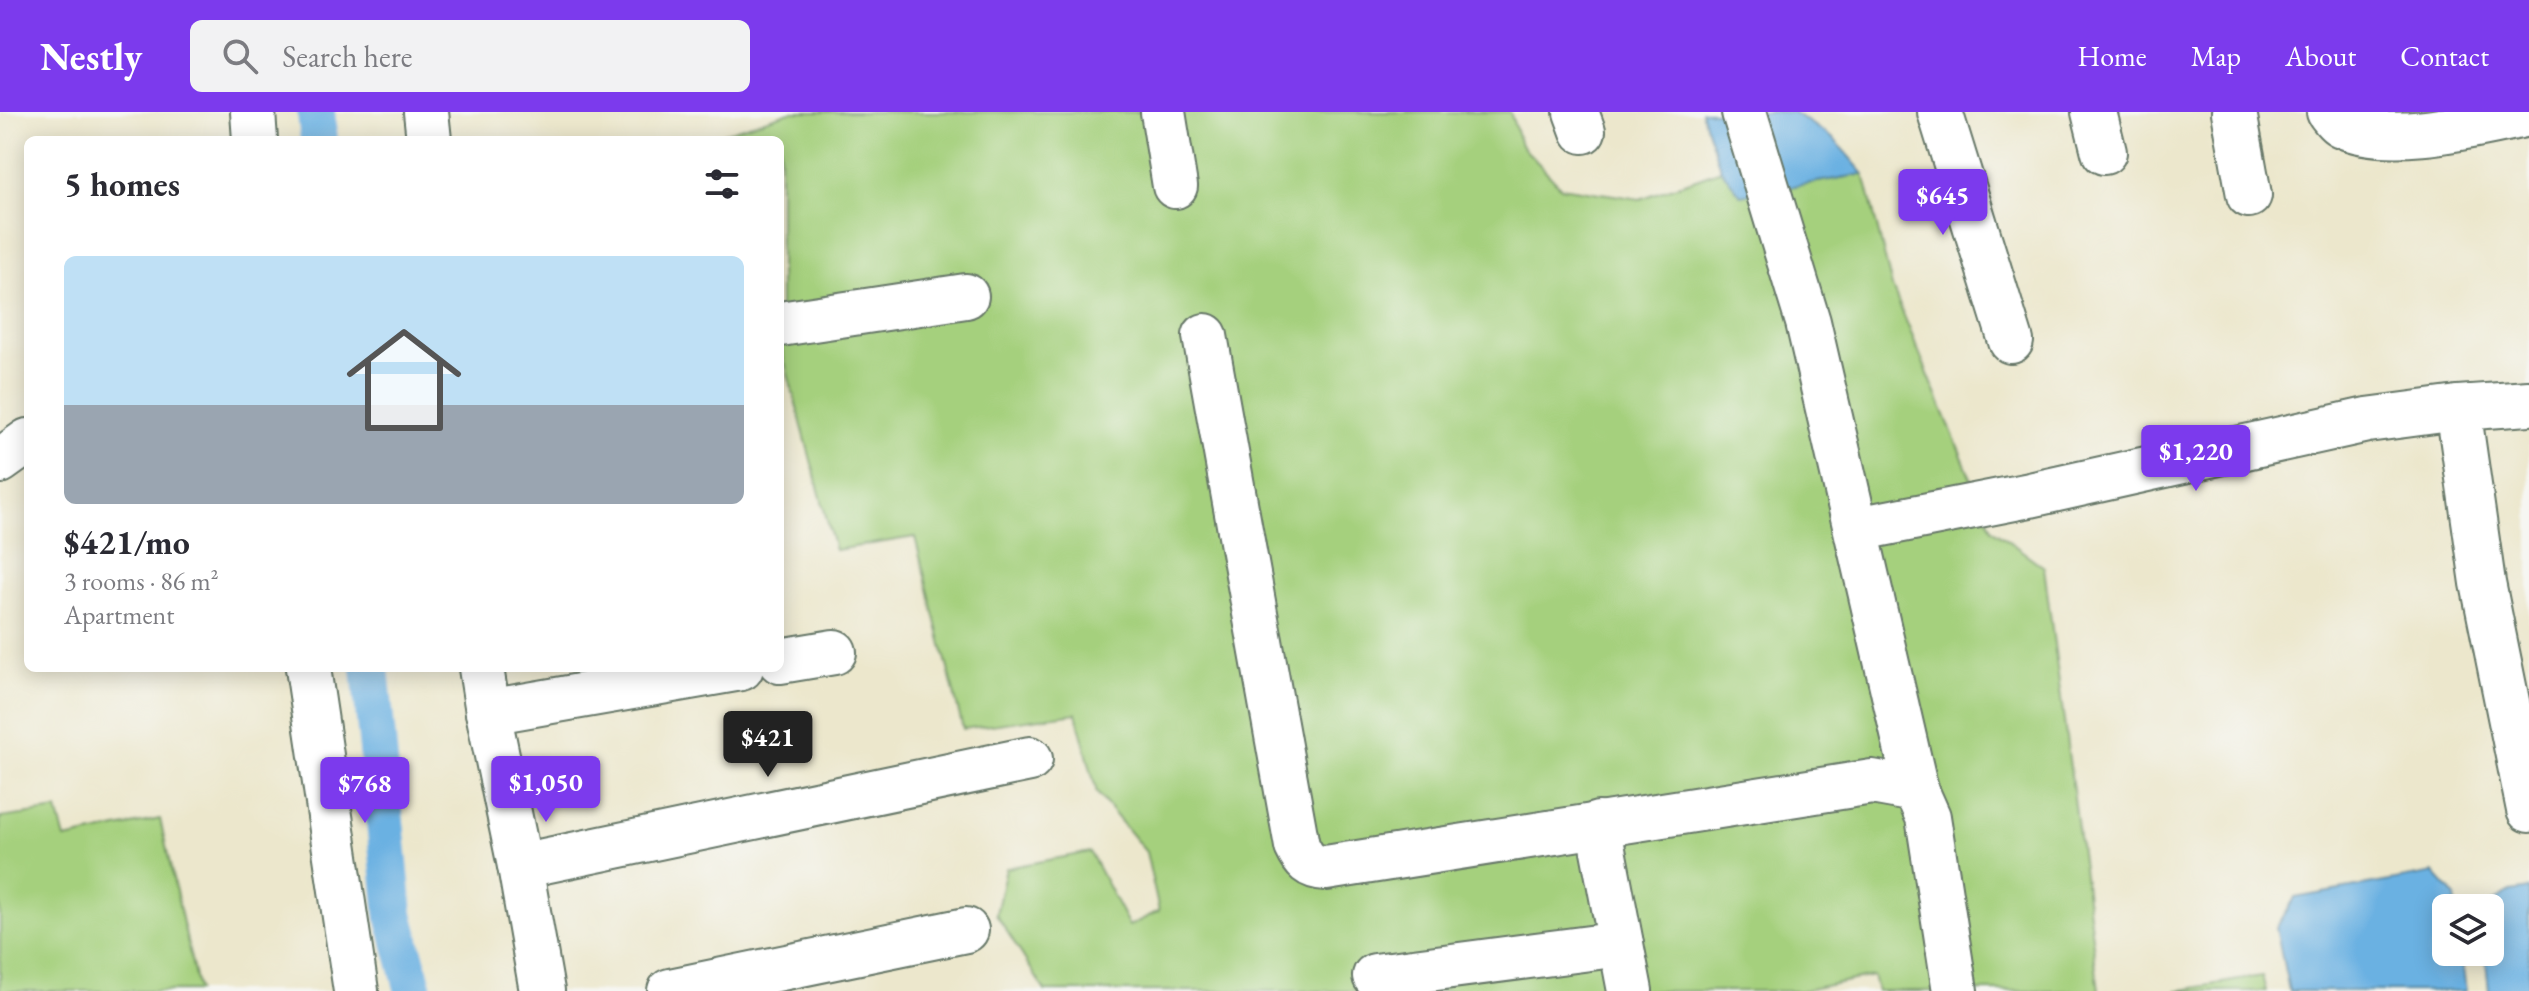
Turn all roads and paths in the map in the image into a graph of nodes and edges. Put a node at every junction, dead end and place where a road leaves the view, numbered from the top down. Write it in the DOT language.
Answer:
graph roads {
  1 [pos="253,112"];
  2 [pos="426,112"];
  3 [pos="1163,112"];
  4 [pos="1744,112"];
  5 [pos="1940,112"];
  6 [pos="2234,112"];
  7 [pos="2329,112"];
  8 [pos="2529,114"];
  9 [pos="255,136"];
  10 [pos="429,136"];
  11 [pos="1175,186"];
  12 [pos="2249,195"];
  13 [pos="966,296"];
  14 [pos="784,323"];
  15 [pos="1205,336"];
  16 [pos="2011,341"];
  17 [pos="2529,403"];
  18 [pos="2458,408"];
  19 [pos="24,444"];
  20 [pos="0,461"];
  21 [pos="1857,529"];
  22 [pos="834,652"];
  23 [pos="784,660"];
  24 [pos="309,672"];
  25 [pos="482,672"];
  26 [pos="718,672"];
  27 [pos="488,712"];
  28 [pos="1030,759"];
  29 [pos="1916,790"];
  30 [pos="2529,810"];
  31 [pos="1598,824"];
  32 [pos="520,866"];
  33 [pos="966,930"];
  34 [pos="1621,944"];
  35 [pos="1375,976"];
  36 [pos="356,991"];
  37 [pos="542,991"];
  38 [pos="670,991"];
  39 [pos="1630,991"];
  40 [pos="1955,991"];
  1 -- 9 [label="street"];
  2 -- 10 [label="street"];
  3 -- 11 [label="street"];
  4 -- 21 [label="street"];
  5 -- 16 [label="street"];
  6 -- 12 [label="street"];
  7 -- 8 [label="street"];
  13 -- 14 [label="street"];
  15 -- 31 [label="street"];
  17 -- 18 [label="street"];
  18 -- 21 [label="street"];
  18 -- 30 [label="street"];
  19 -- 20 [label="street"];
  21 -- 29 [label="street"];
  22 -- 23 [label="street"];
  24 -- 36 [label="street"];
  25 -- 27 [label="street"];
  26 -- 27 [label="street"];
  27 -- 32 [label="street"];
  28 -- 32 [label="street"];
  29 -- 31 [label="street"];
  29 -- 40 [label="street"];
  31 -- 34 [label="street"];
  32 -- 37 [label="street"];
  33 -- 38 [label="street"];
  34 -- 35 [label="street"];
  34 -- 39 [label="street"];
}
